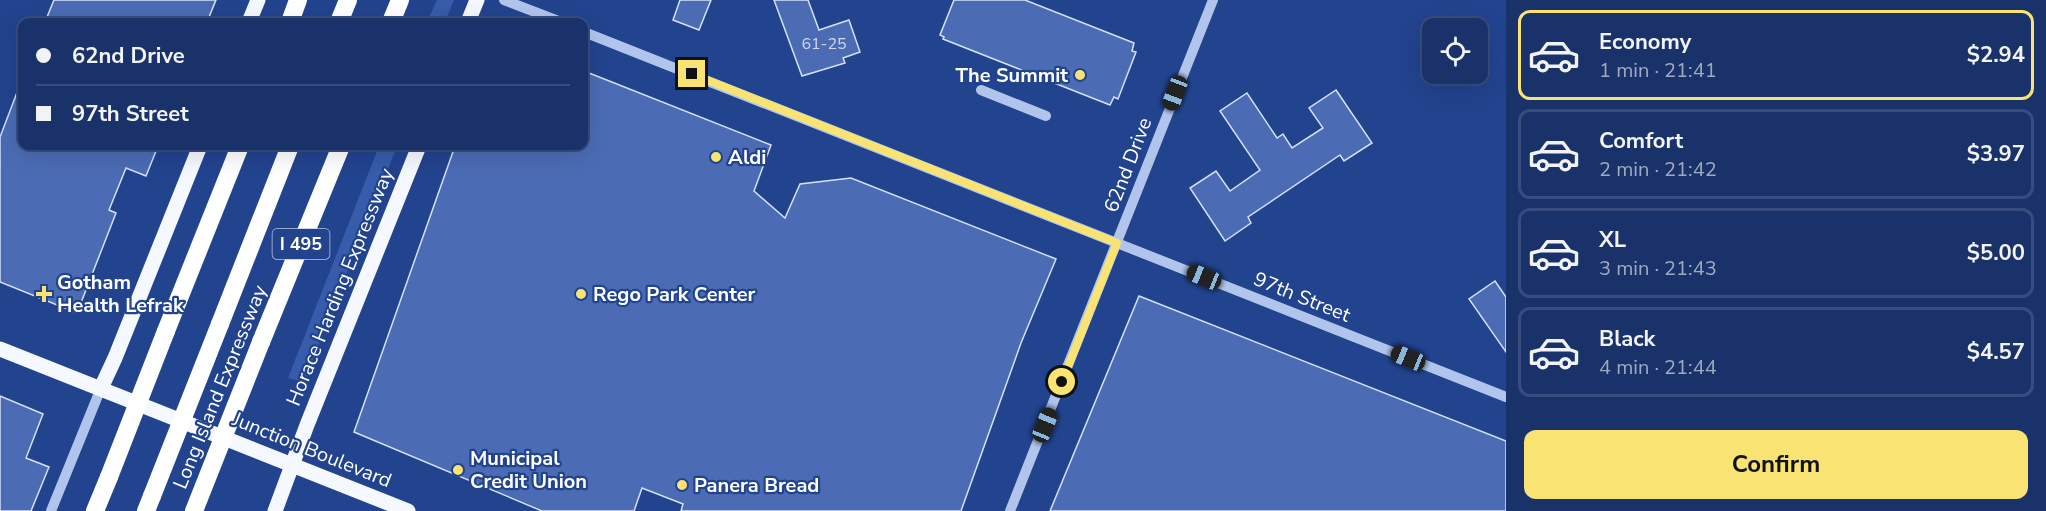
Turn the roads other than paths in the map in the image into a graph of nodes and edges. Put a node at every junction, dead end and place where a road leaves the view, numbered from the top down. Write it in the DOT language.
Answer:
graph roads {
  1 [pos="258,0"];
  2 [pos="298,0"];
  3 [pos="348,0"];
  4 [pos="400,0"];
  5 [pos="477,0"];
  6 [pos="504,0"];
  7 [pos="1210,1"];
  8 [pos="251,18"];
  9 [pos="291,18"];
  10 [pos="341,18"];
  11 [pos="393,18"];
  12 [pos="470,18"];
  13 [pos="551,18"];
  14 [pos="588,34"];
  15 [pos="981,90"];
  16 [pos="1046,116"];
  17 [pos="198,150"];
  18 [pos="238,150"];
  19 [pos="288,150"];
  20 [pos="339,150"];
  21 [pos="417,150"];
  22 [pos="1117,243"];
  23 [pos="0,349"];
  24 [pos="101,388"];
  25 [pos="1506,397"];
  26 [pos="292,465"];
  27 [pos="149,504"];
  28 [pos="51,511"];
  29 [pos="95,511"];
  30 [pos="194,511"];
  31 [pos="275,511"];
  32 [pos="408,511"];
  33 [pos="1010,511"];
  1 -- 8 [label="main road"];
  2 -- 9 [label="highway"];
  3 -- 10 [label="highway"];
  4 -- 11 [label="highway"];
  5 -- 12 [label="main road"];
  6 -- 13 [label="street"];
  7 -- 22 [label="street, 62nd Drive"];
  14 -- 22 [label="street, 97th Street"];
  15 -- 16 [label="street"];
  17 -- 24 [label="main road"];
  18 -- 29 [label="highway, bridge"];
  19 -- 27 [label="highway, Long Island Expressway / I 495, bridge"];
  20 -- 30 [label="highway, Long Island Expressway / I 495, bridge"];
  21 -- 26 [label="main road, Horace Harding Expressway"];
  22 -- 25 [label="street, 97th Street"];
  22 -- 33 [label="street, 62nd Drive"];
  23 -- 24 [label="main road, Junction Boulevard"];
  24 -- 26 [label="main road, Junction Boulevard"];
  24 -- 28 [label="street"];
  26 -- 31 [label="main road, Horace Harding Expressway"];
  26 -- 32 [label="main road, Junction Boulevard"];
}
